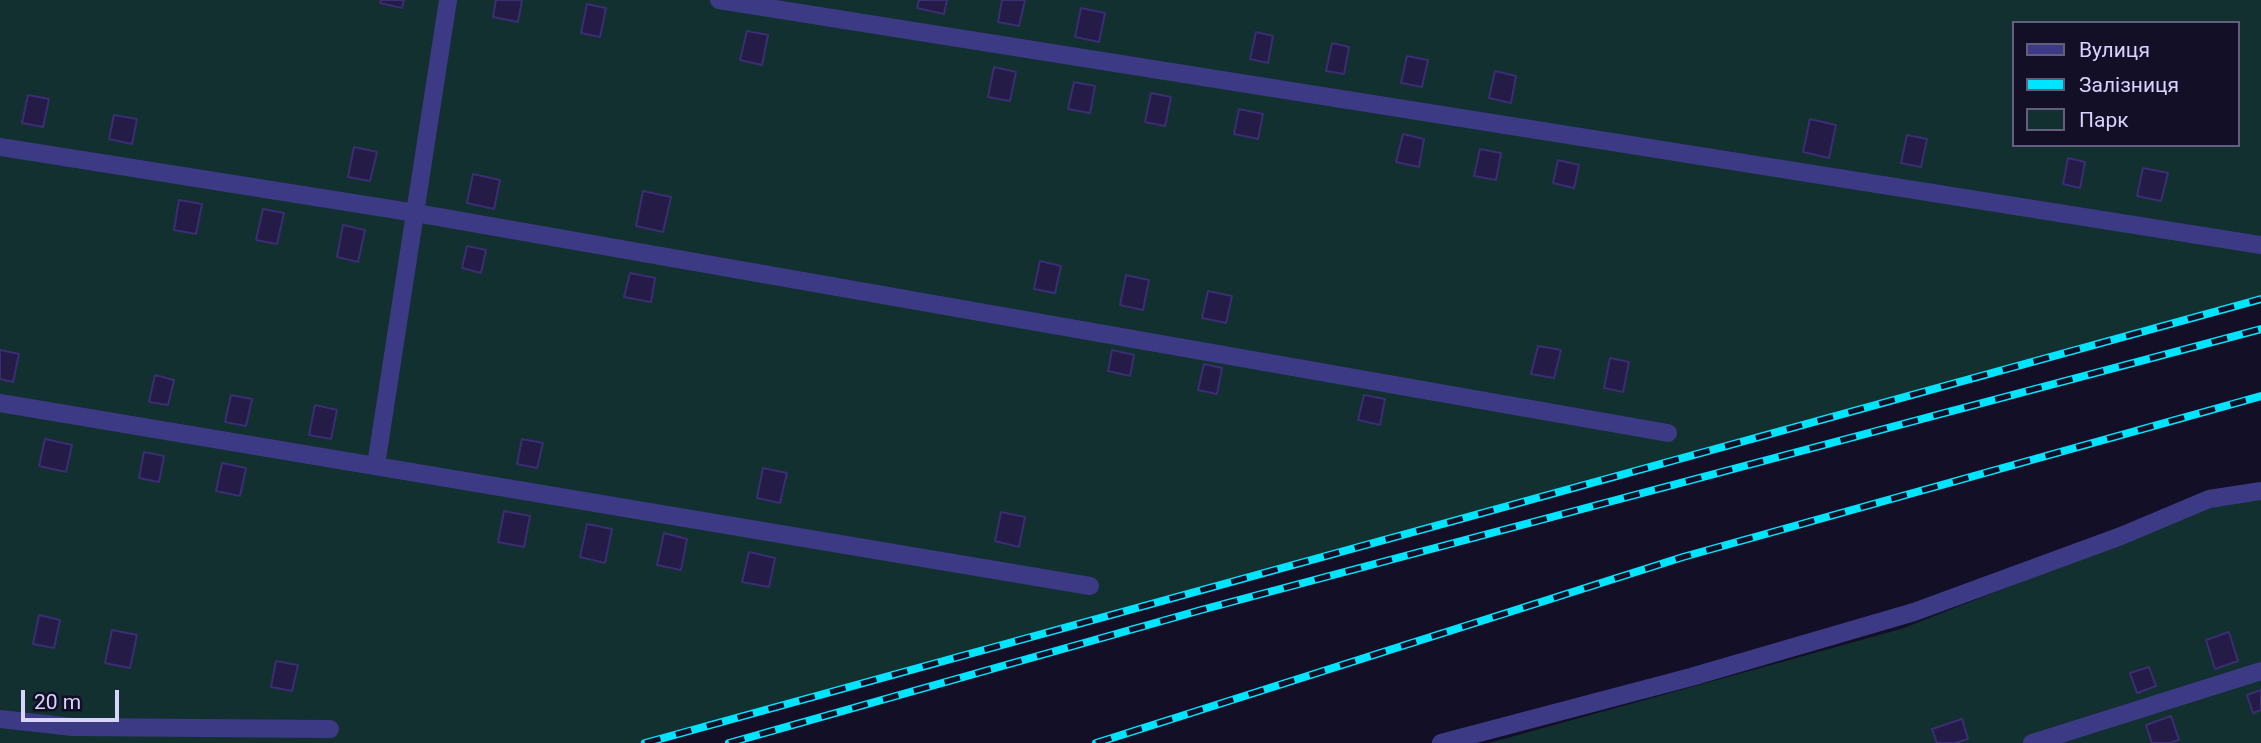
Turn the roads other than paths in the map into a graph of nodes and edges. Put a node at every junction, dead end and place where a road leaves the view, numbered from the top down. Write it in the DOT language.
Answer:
graph roads {
  1 [pos="448,0"];
  2 [pos="719,0"];
  3 [pos="0,147"];
  4 [pos="416,213"];
  5 [pos="2261,245"];
  6 [pos="0,403"];
  7 [pos="1668,433"];
  8 [pos="376,465"];
  9 [pos="2261,491"];
  10 [pos="1090,586"];
  11 [pos="2261,671"];
  12 [pos="0,719"];
  13 [pos="330,729"];
  14 [pos="1441,743"];
  15 [pos="2032,743"];
  1 -- 4 [label="street"];
  2 -- 5 [label="street"];
  3 -- 4 [label="street"];
  4 -- 7 [label="street"];
  4 -- 8 [label="street"];
  6 -- 8 [label="street"];
  8 -- 10 [label="street"];
  9 -- 14 [label="street"];
  11 -- 15 [label="street"];
  12 -- 13 [label="street"];
}
